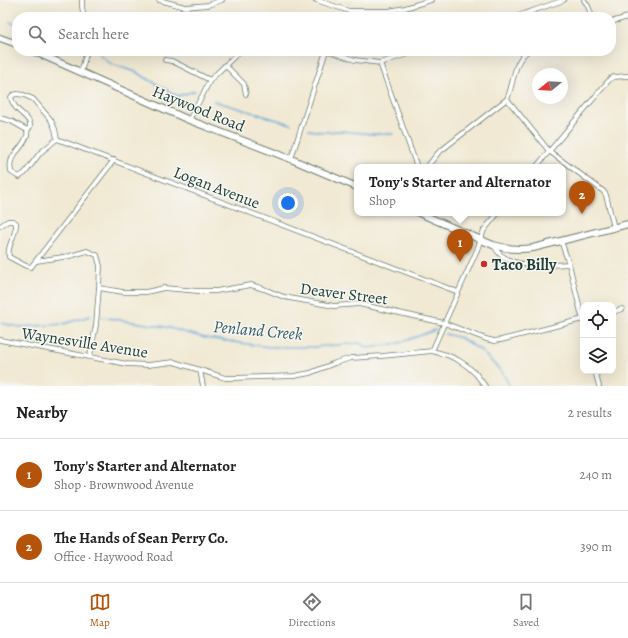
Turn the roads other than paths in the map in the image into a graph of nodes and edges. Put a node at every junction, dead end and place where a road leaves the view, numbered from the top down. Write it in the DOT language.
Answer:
graph roads {
  1 [pos="82,0"];
  2 [pos="159,0"];
  3 [pos="222,0"];
  4 [pos="316,0"];
  5 [pos="431,0"];
  6 [pos="564,0"];
  7 [pos="584,0"];
  8 [pos="83,12"];
  9 [pos="529,12"];
  10 [pos="590,12"];
  11 [pos="628,17"];
  12 [pos="616,21"];
  13 [pos="0,38"];
  14 [pos="12,42"];
  15 [pos="44,56"];
  16 [pos="86,56"];
  17 [pos="235,56"];
  18 [pos="325,56"];
  19 [pos="343,56"];
  20 [pos="402,56"];
  21 [pos="523,56"];
  22 [pos="166,60"];
  23 [pos="380,63"];
  24 [pos="225,65"];
  25 [pos="81,72"];
  26 [pos="628,76"];
  27 [pos="210,80"];
  28 [pos="246,94"];
  29 [pos="507,99"];
  30 [pos="0,118"];
  31 [pos="189,120"];
  32 [pos="27,130"];
  33 [pos="57,139"];
  34 [pos="550,151"];
  35 [pos="291,159"];
  36 [pos="114,160"];
  37 [pos="416,164"];
  38 [pos="429,164"];
  39 [pos="539,164"];
  40 [pos="354,186"];
  41 [pos="426,216"];
  42 [pos="496,216"];
  43 [pos="628,224"];
  44 [pos="0,226"];
  45 [pos="614,228"];
  46 [pos="480,239"];
  47 [pos="561,241"];
  48 [pos="494,245"];
  49 [pos="35,262"];
  50 [pos="568,264"];
  51 [pos="98,288"];
  52 [pos="458,292"];
  53 [pos="580,309"];
  54 [pos="622,309"];
  55 [pos="616,311"];
  56 [pos="580,321"];
  57 [pos="444,323"];
  58 [pos="0,340"];
  59 [pos="432,351"];
  60 [pos="90,356"];
  61 [pos="200,370"];
  62 [pos="596,374"];
  63 [pos="483,385"];
  64 [pos="203,386"];
  65 [pos="599,386"];
  1 -- 8 [label="street"];
  2 -- 3 [label="street"];
  4 -- 5 [label="street"];
  6 -- 9 [label="street"];
  7 -- 10 [label="street"];
  11 -- 12 [label="street"];
  13 -- 14 [label="main road"];
  15 -- 25 [label="main road, Haywood Road"];
  16 -- 25 [label="street"];
  17 -- 24 [label="street"];
  18 -- 35 [label="street"];
  19 -- 23 [label="street"];
  20 -- 23 [label="street"];
  21 -- 29 [label="street"];
  22 -- 27 [label="street"];
  23 -- 37 [label="street"];
  24 -- 27 [label="street"];
  24 -- 28 [label="street"];
  25 -- 31 [label="main road, Haywood Road"];
  26 -- 34 [label="street"];
  27 -- 31 [label="street"];
  29 -- 34 [label="street"];
  29 -- 38 [label="street"];
  30 -- 32 [label="street"];
  31 -- 35 [label="main road, Haywood Road"];
  32 -- 33 [label="street"];
  32 -- 33 [label="street"];
  33 -- 36 [label="street, Logan Avenue"];
  34 -- 39 [label="street"];
  34 -- 45 [label="street"];
  35 -- 40 [label="main road, Haywood Road"];
  36 -- 49 [label="street"];
  36 -- 52 [label="street, Logan Avenue"];
  41 -- 46 [label="main road"];
  42 -- 46 [label="street"];
  43 -- 45 [label="main road"];
  44 -- 49 [label="street"];
  45 -- 47 [label="main road"];
  46 -- 48 [label="main road"];
  46 -- 52 [label="street"];
  47 -- 48 [label="main road"];
  47 -- 50 [label="street"];
  48 -- 50 [label="street"];
  49 -- 51 [label="street"];
  50 -- 53 [label="street"];
  51 -- 57 [label="street, Deaver Street"];
  51 -- 60 [label="street"];
  52 -- 57 [label="street"];
  54 -- 55 [label="street"];
  56 -- 57 [label="street, Deaver Street"];
  57 -- 59 [label="street"];
  58 -- 60 [label="street, Waynesville Avenue"];
  59 -- 61 [label="street, Waynesville Avenue"];
  59 -- 63 [label="street, Waynesville Avenue"];
  60 -- 61 [label="street, Waynesville Avenue"];
  61 -- 64 [label="street"];
  62 -- 65 [label="street"];
}
